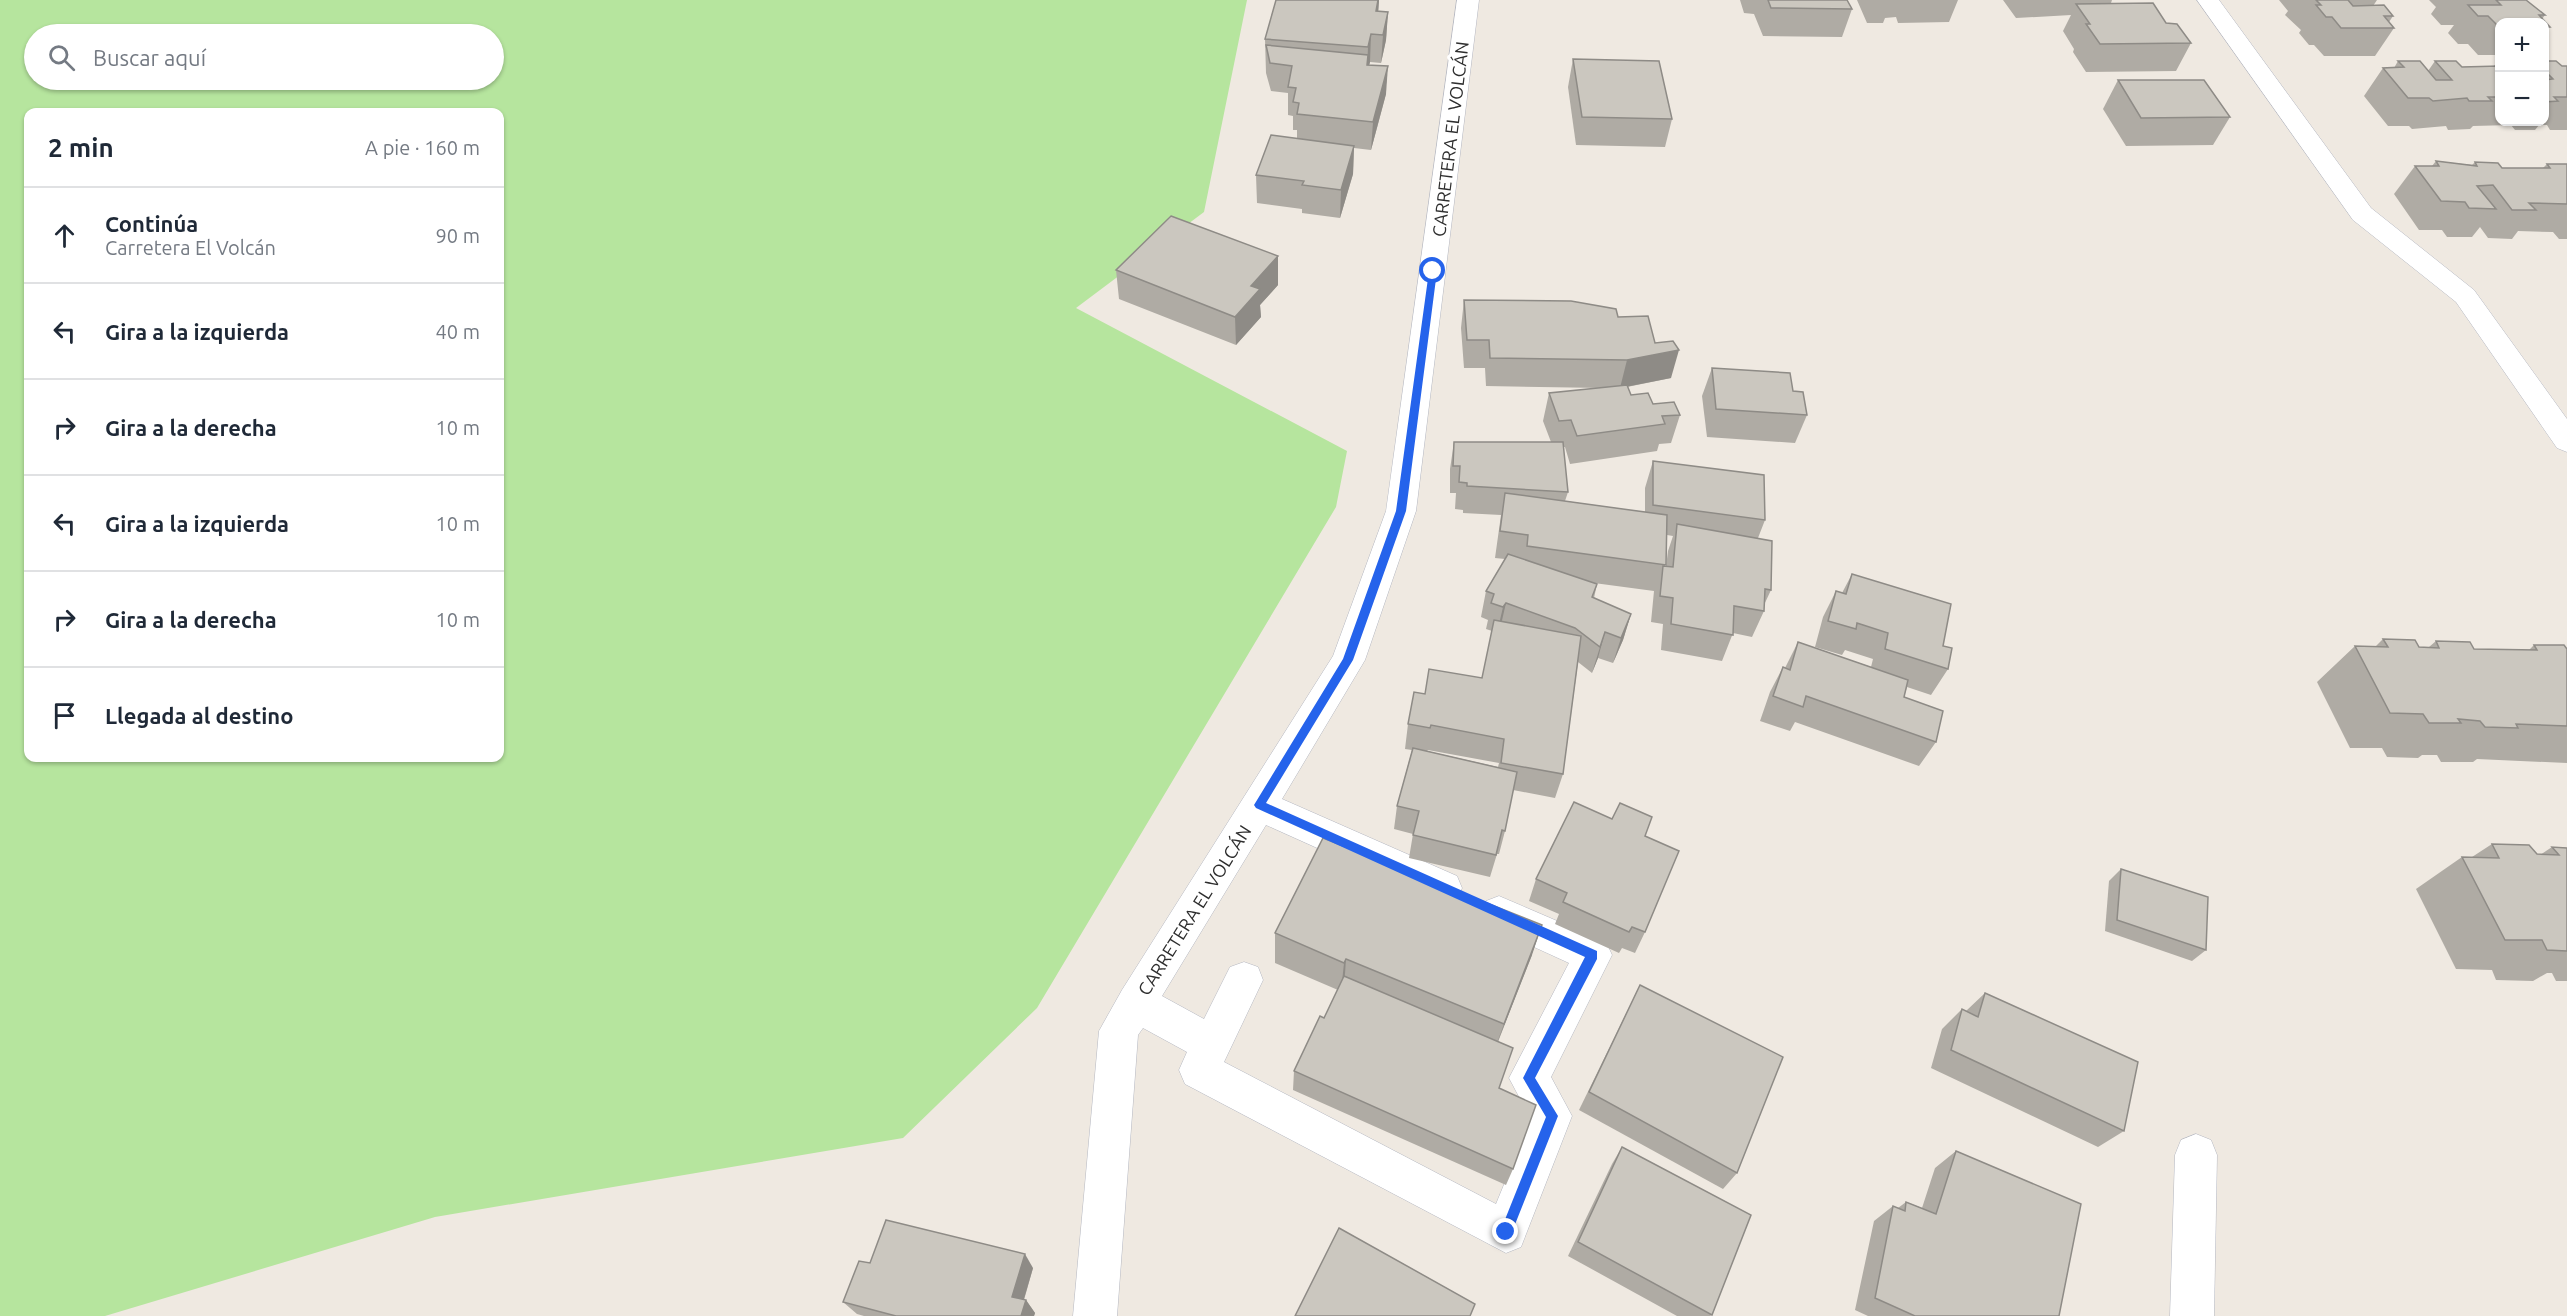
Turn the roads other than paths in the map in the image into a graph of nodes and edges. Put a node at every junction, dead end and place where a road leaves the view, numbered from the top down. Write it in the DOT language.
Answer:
graph roads {
  1 [pos="1468,0"];
  2 [pos="2208,0"];
  3 [pos="2567,441"];
  4 [pos="1259,805"];
  5 [pos="1244,980"];
  6 [pos="1136,1003"];
  7 [pos="1212,1044"];
  8 [pos="2196,1155"];
  9 [pos="1095,1316"];
  10 [pos="2192,1316"];
  1 -- 4 [label="street, CARRETERA EL VOLCÁN"];
  2 -- 3 [label="street"];
  4 -- 6 [label="street, CARRETERA EL VOLCÁN"];
  4 -- 7 [label="street"];
  5 -- 7 [label="street"];
  6 -- 7 [label="street"];
  6 -- 9 [label="street, CARRETERA EL VOLCÁN"];
  8 -- 10 [label="street"];
}
